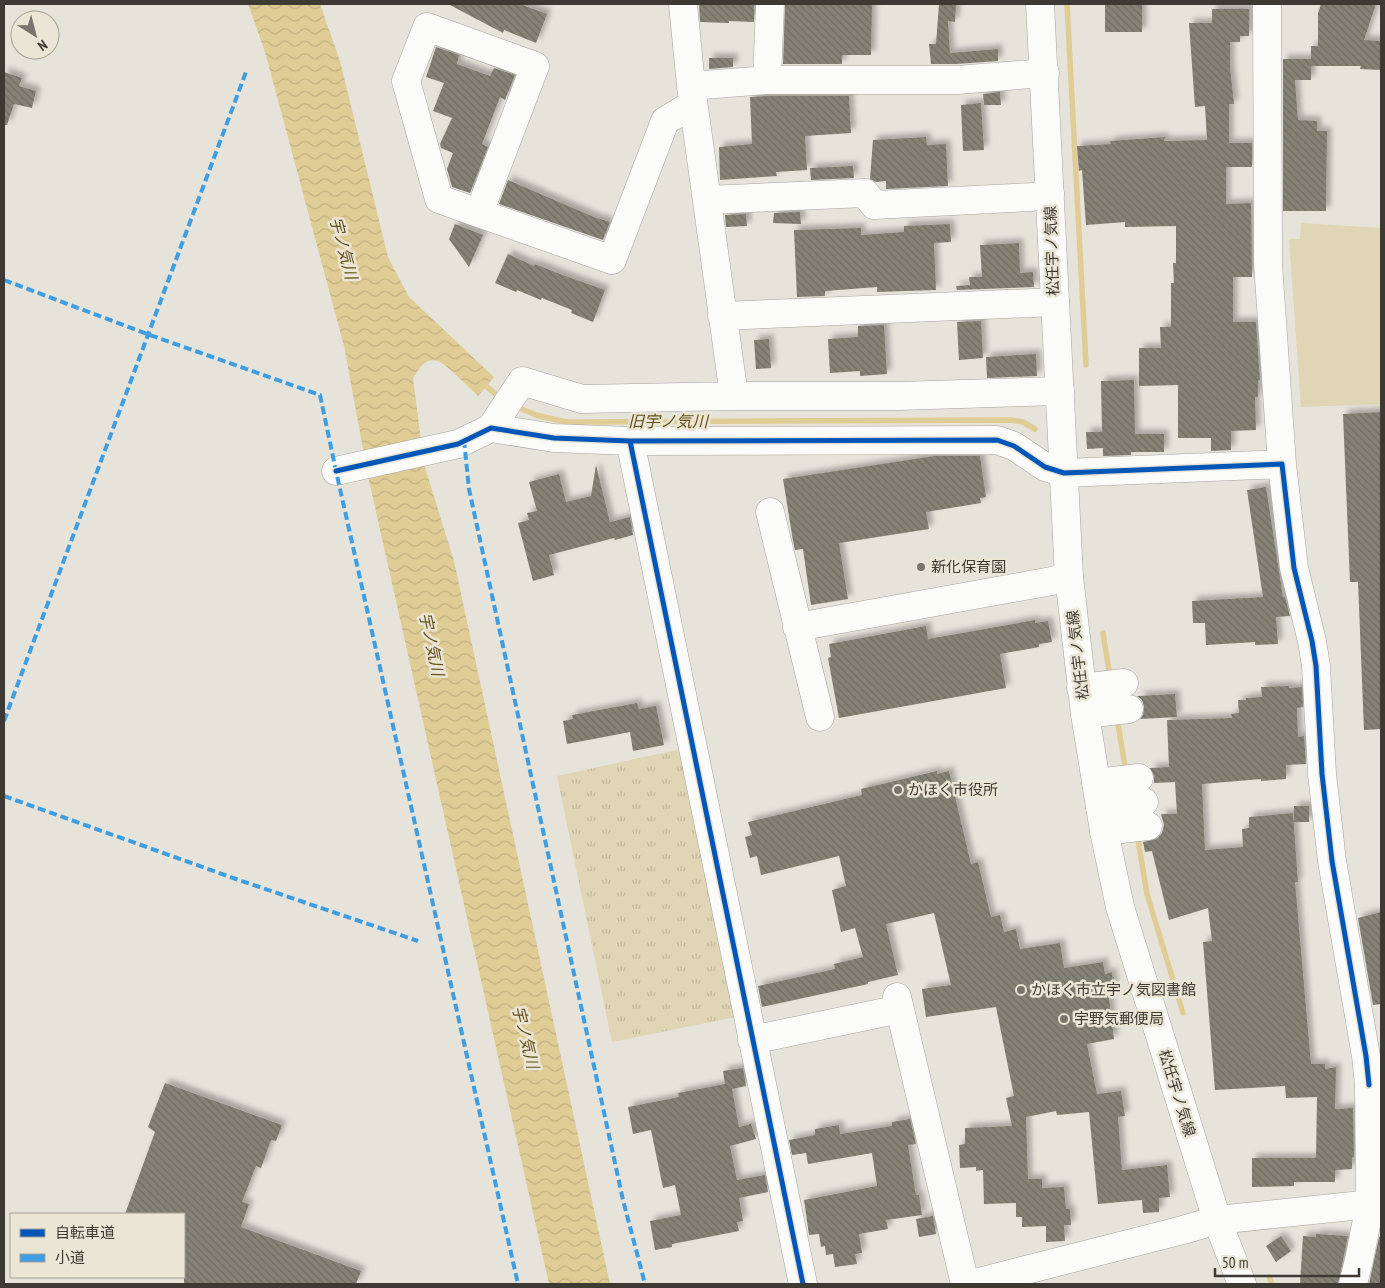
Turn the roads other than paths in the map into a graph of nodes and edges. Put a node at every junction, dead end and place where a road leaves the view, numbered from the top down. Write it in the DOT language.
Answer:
graph roads {
  1 [pos="682,4"];
  2 [pos="770,4"];
  3 [pos="1040,4"];
  4 [pos="1267,4"];
  5 [pos="1044,73"];
  6 [pos="767,80"];
  7 [pos="692,95"];
  8 [pos="1050,194"];
  9 [pos="706,200"];
  10 [pos="480,213"];
  11 [pos="1054,302"];
  12 [pos="722,316"];
  13 [pos="1060,391"];
  14 [pos="734,396"];
  15 [pos="495,421"];
  16 [pos="630,441"];
  17 [pos="1282,464"];
  18 [pos="339,470"];
  19 [pos="1064,472"];
  20 [pos="770,512"];
  21 [pos="1069,576"];
  22 [pos="798,627"];
  23 [pos="820,717"];
  24 [pos="752,1040"];
  25 [pos="1375,1084"];
  26 [pos="1375,1204"];
  27 [pos="1216,1220"];
  28 [pos="803,1284"];
  29 [pos="965,1284"];
  30 [pos="971,1284"];
  31 [pos="1242,1284"];
  32 [pos="1353,1284"];
  1 -- 7 [label="street"];
  2 -- 6 [label="street"];
  3 -- 5 [label="street, 松任宇ノ気線"];
  4 -- 17 [label="street"];
  5 -- 6 [label="street"];
  5 -- 8 [label="street, 松任宇ノ気線"];
  6 -- 7 [label="street"];
  7 -- 9 [label="street"];
  7 -- 10 [label="street"];
  8 -- 9 [label="street"];
  8 -- 11 [label="street, 松任宇ノ気線"];
  9 -- 12 [label="street"];
  10 -- 10 [label="street"];
  11 -- 12 [label="street"];
  11 -- 13 [label="street, 松任宇ノ気線"];
  12 -- 14 [label="street"];
  13 -- 14 [label="street"];
  13 -- 19 [label="street, 松任宇ノ気線"];
  14 -- 15 [label="street"];
  15 -- 16 [label="street"];
  15 -- 18 [label="street"];
  16 -- 19 [label="street"];
  16 -- 24 [label="street"];
  17 -- 19 [label="street"];
  17 -- 25 [label="street"];
  19 -- 21 [label="street, 松任宇ノ気線"];
  20 -- 22 [label="street"];
  21 -- 22 [label="street"];
  21 -- 27 [label="street, 松任宇ノ気線"];
  22 -- 23 [label="street"];
  24 -- 28 [label="street"];
  24 -- 29 [label="street"];
  25 -- 26 [label="street"];
  26 -- 27 [label="street"];
  26 -- 32 [label="street"];
  27 -- 30 [label="street"];
  27 -- 31 [label="street, 松任宇ノ気線"];
}
